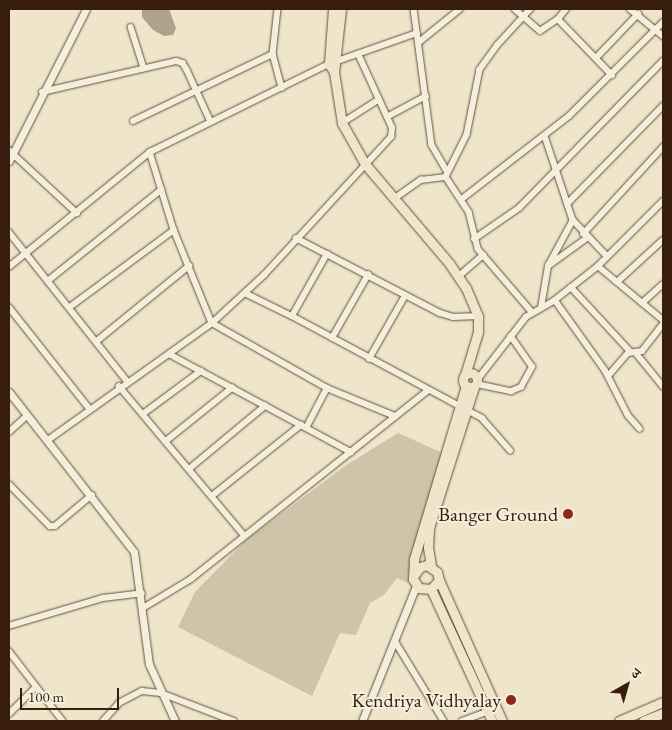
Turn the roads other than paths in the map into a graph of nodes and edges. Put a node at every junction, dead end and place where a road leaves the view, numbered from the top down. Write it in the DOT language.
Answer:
graph roads {
  1 [pos="86,9"];
  2 [pos="278,9"];
  3 [pos="333,9"];
  4 [pos="341,9"];
  5 [pos="414,9"];
  6 [pos="460,9"];
  7 [pos="515,9"];
  8 [pos="531,9"];
  9 [pos="566,9"];
  10 [pos="630,9"];
  11 [pos="638,14"];
  12 [pos="523,17"];
  13 [pos="558,19"];
  14 [pos="663,22"];
  15 [pos="131,28"];
  16 [pos="657,29"];
  17 [pos="417,33"];
  18 [pos="663,36"];
  19 [pos="418,43"];
  20 [pos="273,54"];
  21 [pos="358,54"];
  22 [pos="596,58"];
  23 [pos="663,61"];
  24 [pos="333,66"];
  25 [pos="144,68"];
  26 [pos="612,75"];
  27 [pos="282,88"];
  28 [pos="197,90"];
  29 [pos="42,92"];
  30 [pos="426,96"];
  31 [pos="378,100"];
  32 [pos="663,106"];
  33 [pos="387,117"];
  34 [pos="133,121"];
  35 [pos="211,122"];
  36 [pos="342,124"];
  37 [pos="545,136"];
  38 [pos="663,148"];
  39 [pos="11,151"];
  40 [pos="150,152"];
  41 [pos="9,161"];
  42 [pos="365,164"];
  43 [pos="556,170"];
  44 [pos="446,174"];
  45 [pos="161,190"];
  46 [pos="395,198"];
  47 [pos="462,199"];
  48 [pos="663,201"];
  49 [pos="567,204"];
  50 [pos="77,213"];
  51 [pos="573,220"];
  52 [pos="174,230"];
  53 [pos="9,232"];
  54 [pos="585,236"];
  55 [pos="296,238"];
  56 [pos="474,239"];
  57 [pos="663,240"];
  58 [pos="28,254"];
  59 [pos="327,254"];
  60 [pos="483,255"];
  61 [pos="607,256"];
  62 [pos="189,266"];
  63 [pos="548,266"];
  64 [pos="598,266"];
  65 [pos="9,267"];
  66 [pos="368,275"];
  67 [pos="459,276"];
  68 [pos="49,280"];
  69 [pos="617,282"];
  70 [pos="663,284"];
  71 [pos="571,287"];
  72 [pos="246,293"];
  73 [pos="405,296"];
  74 [pos="555,300"];
  75 [pos="642,303"];
  76 [pos="9,307"];
  77 [pos="70,307"];
  78 [pos="541,308"];
  79 [pos="532,312"];
  80 [pos="292,316"];
  81 [pos="478,316"];
  82 [pos="663,320"];
  83 [pos="212,324"];
  84 [pos="663,324"];
  85 [pos="511,337"];
  86 [pos="332,338"];
  87 [pos="97,340"];
  88 [pos="634,352"];
  89 [pos="169,354"];
  90 [pos="369,359"];
  91 [pos="201,371"];
  92 [pos="465,375"];
  93 [pos="608,376"];
  94 [pos="127,381"];
  95 [pos="474,384"];
  96 [pos="119,386"];
  97 [pos="663,386"];
  98 [pos="232,388"];
  99 [pos="327,388"];
  100 [pos="426,391"];
  101 [pos="9,392"];
  102 [pos="265,406"];
  103 [pos="89,408"];
  104 [pos="463,410"];
  105 [pos="143,414"];
  106 [pos="27,416"];
  107 [pos="395,416"];
  108 [pos="303,427"];
  109 [pos="640,429"];
  110 [pos="9,432"];
  111 [pos="48,440"];
  112 [pos="166,441"];
  113 [pos="510,450"];
  114 [pos="351,452"];
  115 [pos="189,469"];
  116 [pos="9,484"];
  117 [pos="92,496"];
  118 [pos="212,496"];
  119 [pos="244,535"];
  120 [pos="431,566"];
  121 [pos="414,575"];
  122 [pos="438,580"];
  123 [pos="416,586"];
  124 [pos="432,589"];
  125 [pos="142,593"];
  126 [pos="144,608"];
  127 [pos="9,626"];
  128 [pos="395,641"];
  129 [pos="9,651"];
  130 [pos="35,688"];
  131 [pos="161,693"];
  132 [pos="663,702"];
  133 [pos="492,710"];
  134 [pos="9,714"];
  135 [pos="661,716"];
  136 [pos="643,717"];
  137 [pos="63,721"];
  138 [pos="103,721"];
  139 [pos="175,721"];
  140 [pos="234,721"];
  141 [pos="362,721"];
  142 [pos="444,721"];
  143 [pos="462,721"];
  144 [pos="492,721"];
  145 [pos="502,721"];
  146 [pos="620,721"];
  1 -- 29 [label="street"];
  2 -- 20 [label="street"];
  3 -- 24 [label="main road"];
  4 -- 24 [label="main road"];
  5 -- 17 [label="street"];
  6 -- 19 [label="street"];
  7 -- 12 [label="street"];
  8 -- 12 [label="street"];
  9 -- 13 [label="street"];
  10 -- 11 [label="street"];
  11 -- 16 [label="street"];
  11 -- 22 [label="street"];
  12 -- 13 [label="street"];
  12 -- 44 [label="street"];
  13 -- 22 [label="street"];
  14 -- 16 [label="street"];
  15 -- 25 [label="street"];
  16 -- 18 [label="street"];
  16 -- 26 [label="street"];
  17 -- 19 [label="street"];
  17 -- 21 [label="street"];
  19 -- 30 [label="street"];
  20 -- 27 [label="street"];
  20 -- 28 [label="street"];
  21 -- 24 [label="street"];
  21 -- 31 [label="street"];
  22 -- 26 [label="street"];
  23 -- 43 [label="street"];
  24 -- 27 [label="street"];
  24 -- 36 [label="main road"];
  25 -- 28 [label="street"];
  25 -- 29 [label="street"];
  26 -- 37 [label="street"];
  27 -- 35 [label="street"];
  28 -- 34 [label="street"];
  28 -- 35 [label="street"];
  29 -- 39 [label="street"];
  30 -- 33 [label="street"];
  30 -- 44 [label="street"];
  31 -- 33 [label="street"];
  31 -- 36 [label="street"];
  32 -- 49 [label="street"];
  33 -- 42 [label="street"];
  35 -- 40 [label="street"];
  36 -- 42 [label="main road"];
  37 -- 43 [label="street"];
  37 -- 47 [label="street"];
  38 -- 54 [label="street"];
  39 -- 41 [label="street"];
  39 -- 50 [label="street"];
  40 -- 45 [label="street"];
  40 -- 50 [label="street"];
  42 -- 46 [label="main road"];
  42 -- 55 [label="street"];
  43 -- 49 [label="street"];
  43 -- 56 [label="street"];
  44 -- 46 [label="street"];
  44 -- 47 [label="street"];
  45 -- 52 [label="street"];
  45 -- 68 [label="street"];
  46 -- 67 [label="main road"];
  47 -- 56 [label="street"];
  48 -- 61 [label="street"];
  49 -- 51 [label="street"];
  50 -- 58 [label="street"];
  51 -- 54 [label="street"];
  51 -- 63 [label="street"];
  52 -- 62 [label="street"];
  52 -- 77 [label="street"];
  53 -- 58 [label="street"];
  54 -- 61 [label="street"];
  54 -- 63 [label="street"];
  55 -- 59 [label="street"];
  55 -- 72 [label="street"];
  56 -- 60 [label="street"];
  57 -- 69 [label="street"];
  58 -- 65 [label="street"];
  58 -- 68 [label="street"];
  59 -- 66 [label="street"];
  59 -- 80 [label="street"];
  60 -- 67 [label="street"];
  60 -- 79 [label="street"];
  61 -- 64 [label="street"];
  62 -- 83 [label="street"];
  62 -- 87 [label="street"];
  63 -- 78 [label="street"];
  64 -- 69 [label="street"];
  64 -- 71 [label="street"];
  66 -- 73 [label="street"];
  66 -- 86 [label="street"];
  67 -- 81 [label="main road"];
  68 -- 77 [label="street"];
  69 -- 75 [label="street"];
  70 -- 75 [label="street"];
  71 -- 74 [label="street"];
  71 -- 88 [label="street"];
  72 -- 80 [label="street"];
  72 -- 83 [label="street"];
  73 -- 81 [label="street"];
  73 -- 90 [label="street"];
  74 -- 78 [label="street"];
  74 -- 93 [label="street"];
  75 -- 82 [label="street"];
  76 -- 103 [label="street"];
  77 -- 87 [label="street"];
  78 -- 79 [label="street"];
  79 -- 85 [label="street"];
  80 -- 86 [label="street"];
  81 -- 92 [label="main road"];
  83 -- 89 [label="street"];
  83 -- 99 [label="street"];
  84 -- 88 [label="street"];
  85 -- 95 [label="street"];
  85 -- 95 [label="street"];
  86 -- 90 [label="street"];
  87 -- 94 [label="street"];
  88 -- 93 [label="street"];
  88 -- 97 [label="street"];
  89 -- 91 [label="street"];
  89 -- 94 [label="street"];
  90 -- 100 [label="street"];
  91 -- 98 [label="street"];
  91 -- 105 [label="street"];
  92 -- 95 [label="main road"];
  92 -- 95 [label="main road"];
  93 -- 109 [label="street"];
  94 -- 96 [label="street"];
  95 -- 104 [label="main road"];
  96 -- 103 [label="street"];
  96 -- 105 [label="street"];
  98 -- 102 [label="street"];
  98 -- 112 [label="street"];
  99 -- 107 [label="street"];
  99 -- 108 [label="street"];
  100 -- 104 [label="street"];
  100 -- 107 [label="street"];
  101 -- 106 [label="street"];
  102 -- 108 [label="street"];
  102 -- 115 [label="street"];
  103 -- 111 [label="street"];
  104 -- 113 [label="street"];
  104 -- 120 [label="main road"];
  104 -- 121 [label="main road"];
  105 -- 112 [label="street"];
  106 -- 110 [label="street"];
  106 -- 111 [label="street"];
  107 -- 114 [label="street"];
  108 -- 114 [label="street"];
  108 -- 118 [label="street"];
  111 -- 117 [label="street"];
  112 -- 115 [label="street"];
  114 -- 119 [label="street"];
  115 -- 118 [label="street"];
  116 -- 117 [label="street"];
  117 -- 125 [label="street"];
  118 -- 119 [label="street"];
  119 -- 126 [label="street"];
  120 -- 121 [label="main road"];
  120 -- 122 [label="main road"];
  121 -- 123 [label="main road"];
  122 -- 124 [label="main road"];
  122 -- 133 [label="main road"];
  123 -- 124 [label="main road"];
  123 -- 128 [label="street"];
  124 -- 133 [label="main road"];
  125 -- 126 [label="street"];
  125 -- 127 [label="street"];
  126 -- 131 [label="street"];
  128 -- 141 [label="street"];
  128 -- 142 [label="street"];
  129 -- 130 [label="street"];
  130 -- 134 [label="street"];
  130 -- 137 [label="street"];
  131 -- 138 [label="street"];
  131 -- 139 [label="street"];
  131 -- 140 [label="street"];
  132 -- 136 [label="main road"];
  133 -- 143 [label="street"];
  133 -- 144 [label="main road"];
  133 -- 145 [label="main road"];
  135 -- 136 [label="main road"];
  136 -- 146 [label="main road"];
}
